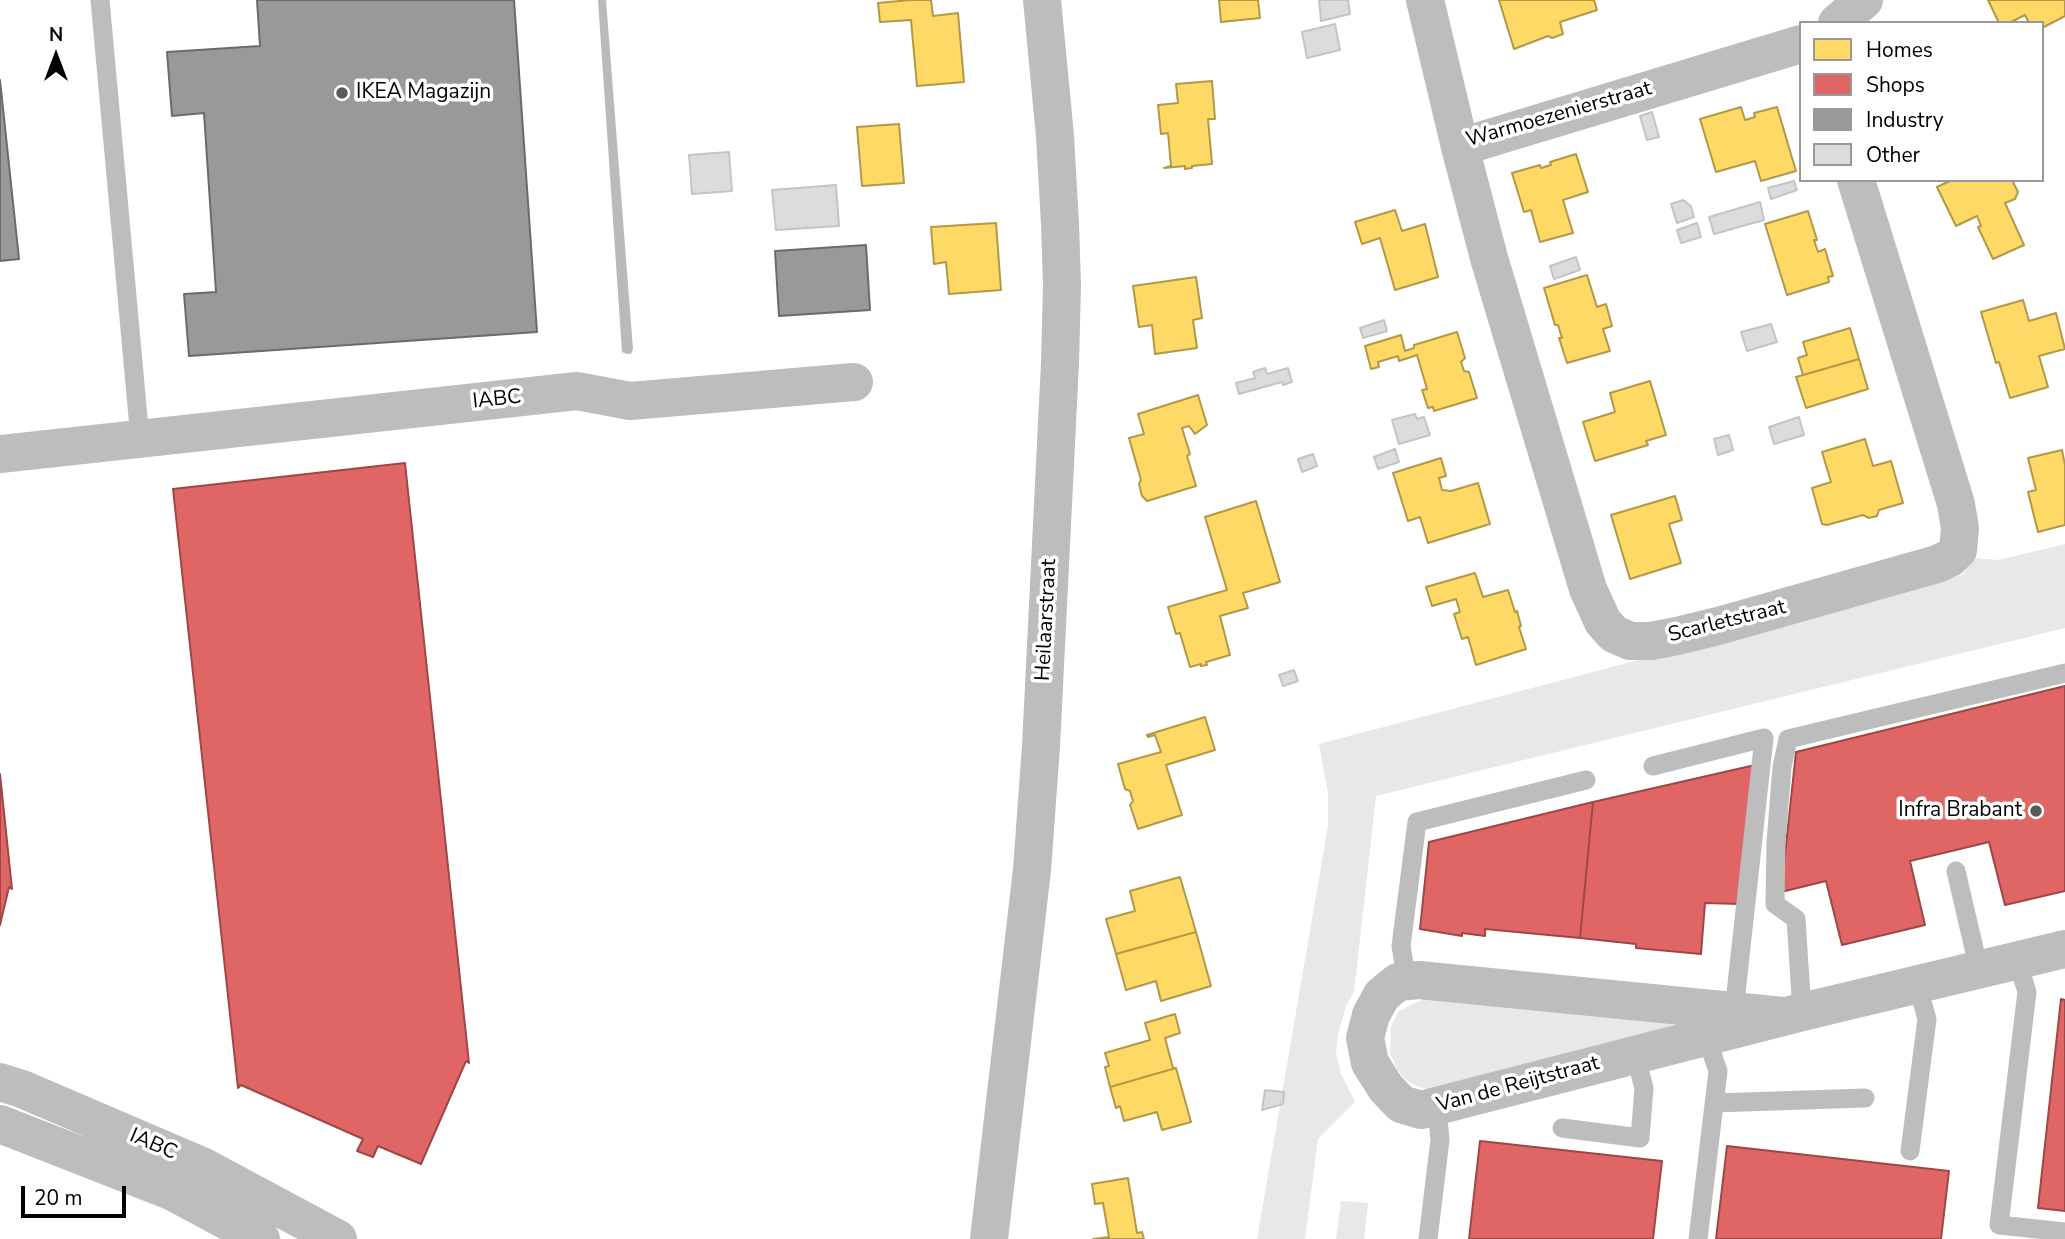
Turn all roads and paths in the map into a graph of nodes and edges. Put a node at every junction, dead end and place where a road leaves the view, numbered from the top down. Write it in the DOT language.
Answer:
graph roads {
  1 [pos="100,0"];
  2 [pos="1042,0"];
  3 [pos="1425,0"];
  4 [pos="1864,0"];
  5 [pos="1839,21"];
  6 [pos="1799,45"];
  7 [pos="1460,147"];
  8 [pos="1857,182"];
  9 [pos="854,382"];
  10 [pos="140,439"];
  11 [pos="0,454"];
  12 [pos="2065,673"];
  13 [pos="1653,766"];
  14 [pos="1586,780"];
  15 [pos="1956,872"];
  16 [pos="2065,949"];
  17 [pos="2017,960"];
  18 [pos="1979,970"];
  19 [pos="1407,981"];
  20 [pos="1917,984"];
  21 [pos="1734,1011"];
  22 [pos="1793,1014"];
  23 [pos="1706,1036"];
  24 [pos="1635,1054"];
  25 [pos="11,1085"];
  26 [pos="1865,1098"];
  27 [pos="1714,1103"];
  28 [pos="1437,1106"];
  29 [pos="1562,1128"];
  30 [pos="3,1132"];
  31 [pos="1910,1152"];
  32 [pos="2065,1232"];
  33 [pos="261,1239"];
  34 [pos="338,1239"];
  35 [pos="989,1239"];
  36 [pos="1429,1239"];
  37 [pos="1698,1239"];
  1 -- 10 [label="lane"];
  2 -- 35 [label="street, Heilaarstraat"];
  3 -- 7 [label="street, Warmoezenierstraat"];
  4 -- 5 [label="street"];
  6 -- 7 [label="street, Warmoezenierstraat"];
  7 -- 8 [label="street, Scarletstraat"];
  9 -- 10 [label="street, IABC"];
  10 -- 11 [label="street, IABC"];
  12 -- 22 [label="lane"];
  13 -- 21 [label="lane"];
  14 -- 19 [label="lane"];
  15 -- 18 [label="lane"];
  16 -- 17 [label="street, Van de Reijtstraat"];
  17 -- 18 [label="street, Van de Reijtstraat"];
  17 -- 32 [label="lane"];
  18 -- 20 [label="street, Van de Reijtstraat"];
  19 -- 21 [label="street, Van de Reijtstraat"];
  19 -- 28 [label="street, Van de Reijtstraat"];
  20 -- 22 [label="street, Van de Reijtstraat"];
  20 -- 31 [label="lane"];
  21 -- 22 [label="street, Van de Reijtstraat"];
  22 -- 23 [label="street, Van de Reijtstraat"];
  23 -- 24 [label="street, Van de Reijtstraat"];
  23 -- 27 [label="lane"];
  24 -- 28 [label="street, Van de Reijtstraat"];
  24 -- 29 [label="lane"];
  25 -- 30 [label="street"];
  25 -- 34 [label="street, IABC"];
  26 -- 27 [label="lane"];
  27 -- 37 [label="lane"];
  28 -- 36 [label="lane"];
  30 -- 33 [label="street, IABC"];
}
